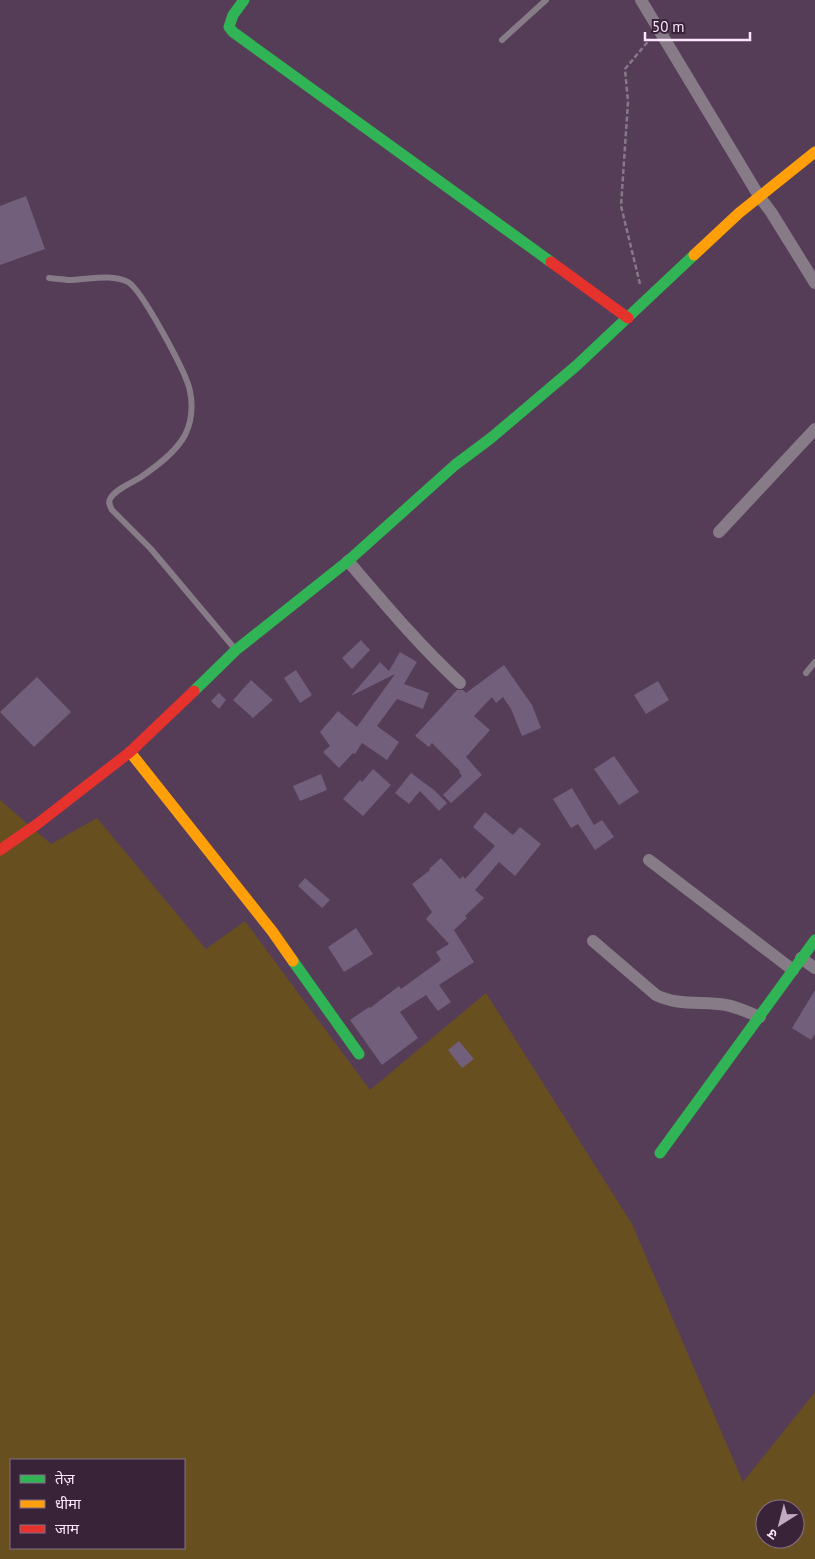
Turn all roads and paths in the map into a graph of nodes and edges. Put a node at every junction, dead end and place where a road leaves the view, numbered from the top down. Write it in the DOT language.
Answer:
graph roads {
  1 [pos="244,0"];
  2 [pos="546,0"];
  3 [pos="641,0"];
  4 [pos="659,29"];
  5 [pos="502,40"];
  6 [pos="815,152"];
  7 [pos="759,196"];
  8 [pos="49,278"];
  9 [pos="815,283"];
  10 [pos="644,301"];
  11 [pos="628,318"];
  12 [pos="815,429"];
  13 [pos="719,532"];
  14 [pos="348,561"];
  15 [pos="236,650"];
  16 [pos="815,662"];
  17 [pos="806,674"];
  18 [pos="460,683"];
  19 [pos="130,752"];
  20 [pos="0,850"];
  21 [pos="649,860"];
  22 [pos="815,940"];
  23 [pos="593,941"];
  24 [pos="801,958"];
  25 [pos="815,968"];
  26 [pos="793,970"];
  27 [pos="760,1017"];
  28 [pos="359,1054"];
  29 [pos="660,1153"];
  1 -- 11 [label="street"];
  2 -- 5 [label="lane"];
  3 -- 4 [label="street"];
  4 -- 7 [label="street"];
  4 -- 10 [label="path"];
  6 -- 7 [label="street"];
  7 -- 9 [label="street"];
  7 -- 10 [label="street"];
  8 -- 15 [label="lane"];
  10 -- 11 [label="street"];
  11 -- 14 [label="street"];
  12 -- 13 [label="street"];
  14 -- 15 [label="street"];
  14 -- 18 [label="street"];
  15 -- 19 [label="street"];
  16 -- 17 [label="lane"];
  19 -- 20 [label="street"];
  19 -- 28 [label="street"];
  21 -- 26 [label="street"];
  22 -- 24 [label="street"];
  23 -- 27 [label="street"];
  24 -- 25 [label="street"];
  24 -- 26 [label="street"];
  26 -- 27 [label="street"];
  27 -- 29 [label="street"];
}
